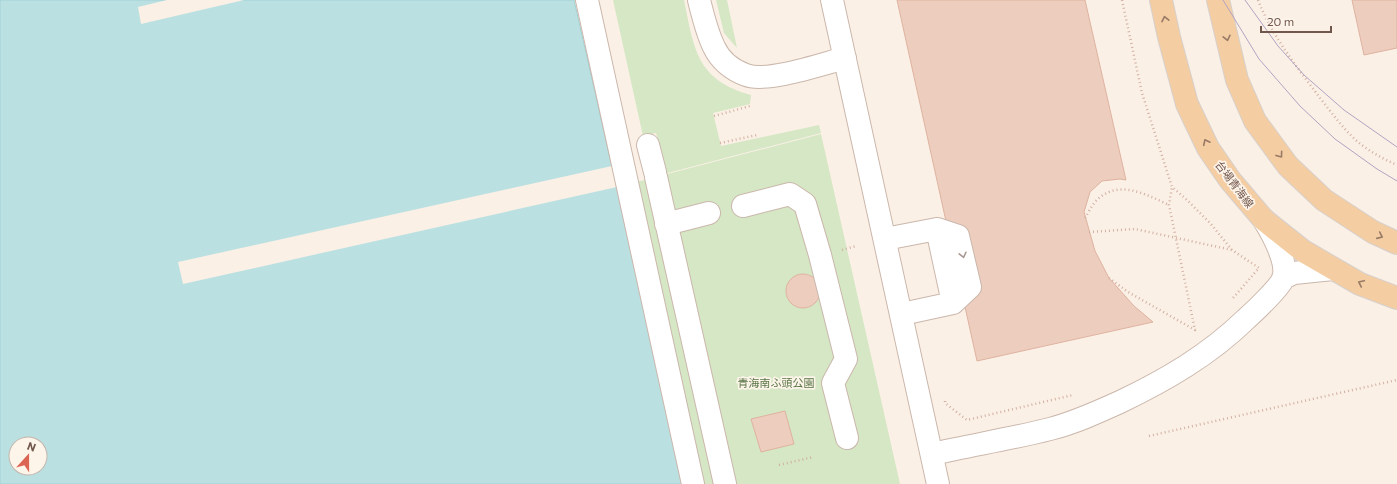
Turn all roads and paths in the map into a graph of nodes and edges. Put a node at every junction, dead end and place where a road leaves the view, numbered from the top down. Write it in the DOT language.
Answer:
graph roads {
  1 [pos="586,0"];
  2 [pos="699,0"];
  3 [pos="832,0"];
  4 [pos="1122,0"];
  5 [pos="1161,0"];
  6 [pos="1218,0"];
  7 [pos="1258,0"];
  8 [pos="845,58"];
  9 [pos="750,106"];
  10 [pos="714,116"];
  11 [pos="757,134"];
  12 [pos="720,143"];
  13 [pos="648,145"];
  14 [pos="1397,165"];
  15 [pos="1172,187"];
  16 [pos="1169,205"];
  17 [pos="743,206"];
  18 [pos="709,213"];
  19 [pos="1085,218"];
  20 [pos="1264,220"];
  21 [pos="666,224"];
  22 [pos="1089,232"];
  23 [pos="1177,238"];
  24 [pos="885,239"];
  25 [pos="1397,243"];
  26 [pos="1232,250"];
  27 [pos="1333,269"];
  28 [pos="1109,278"];
  29 [pos="1283,278"];
  30 [pos="1397,298"];
  31 [pos="1228,303"];
  32 [pos="902,314"];
  33 [pos="1200,326"];
  34 [pos="1195,330"];
  35 [pos="1190,334"];
  36 [pos="1397,380"];
  37 [pos="1074,395"];
  38 [pos="966,420"];
  39 [pos="1149,436"];
  40 [pos="848,438"];
  41 [pos="932,454"];
  42 [pos="813,458"];
  43 [pos="779,466"];
  44 [pos="693,484"];
  45 [pos="725,484"];
  46 [pos="938,484"];
  1 -- 44 [label="street"];
  2 -- 8 [label="street"];
  3 -- 8 [label="street"];
  4 -- 15 [label="path"];
  20 -- 5 [label="main road, 台場青海線, one-way"];
  6 -- 25 [label="main road, one-way"];
  7 -- 14 [label="path"];
  8 -- 24 [label="street"];
  9 -- 10 [label="path"];
  11 -- 12 [label="path"];
  13 -- 21 [label="street"];
  15 -- 16 [label="path"];
  15 -- 26 [label="path"];
  16 -- 19 [label="path"];
  16 -- 23 [label="path"];
  17 -- 40 [label="street"];
  18 -- 21 [label="street"];
  20 -- 27 [label="main road, 台場青海線"];
  20 -- 29 [label="street"];
  21 -- 45 [label="street"];
  22 -- 23 [label="path"];
  23 -- 26 [label="path"];
  23 -- 34 [label="path"];
  24 -- 32 [label="street"];
  24 -- 32 [label="street, one-way"];
  26 -- 31 [label="path"];
  27 -- 29 [label="street"];
  30 -- 27 [label="main road, 台場青海線, one-way"];
  28 -- 34 [label="path"];
  29 -- 41 [label="street"];
  32 -- 41 [label="street"];
  33 -- 34 [label="path"];
  34 -- 35 [label="path"];
  36 -- 39 [label="path"];
  37 -- 38 [label="path"];
  41 -- 46 [label="street"];
  42 -- 43 [label="path"];
}
